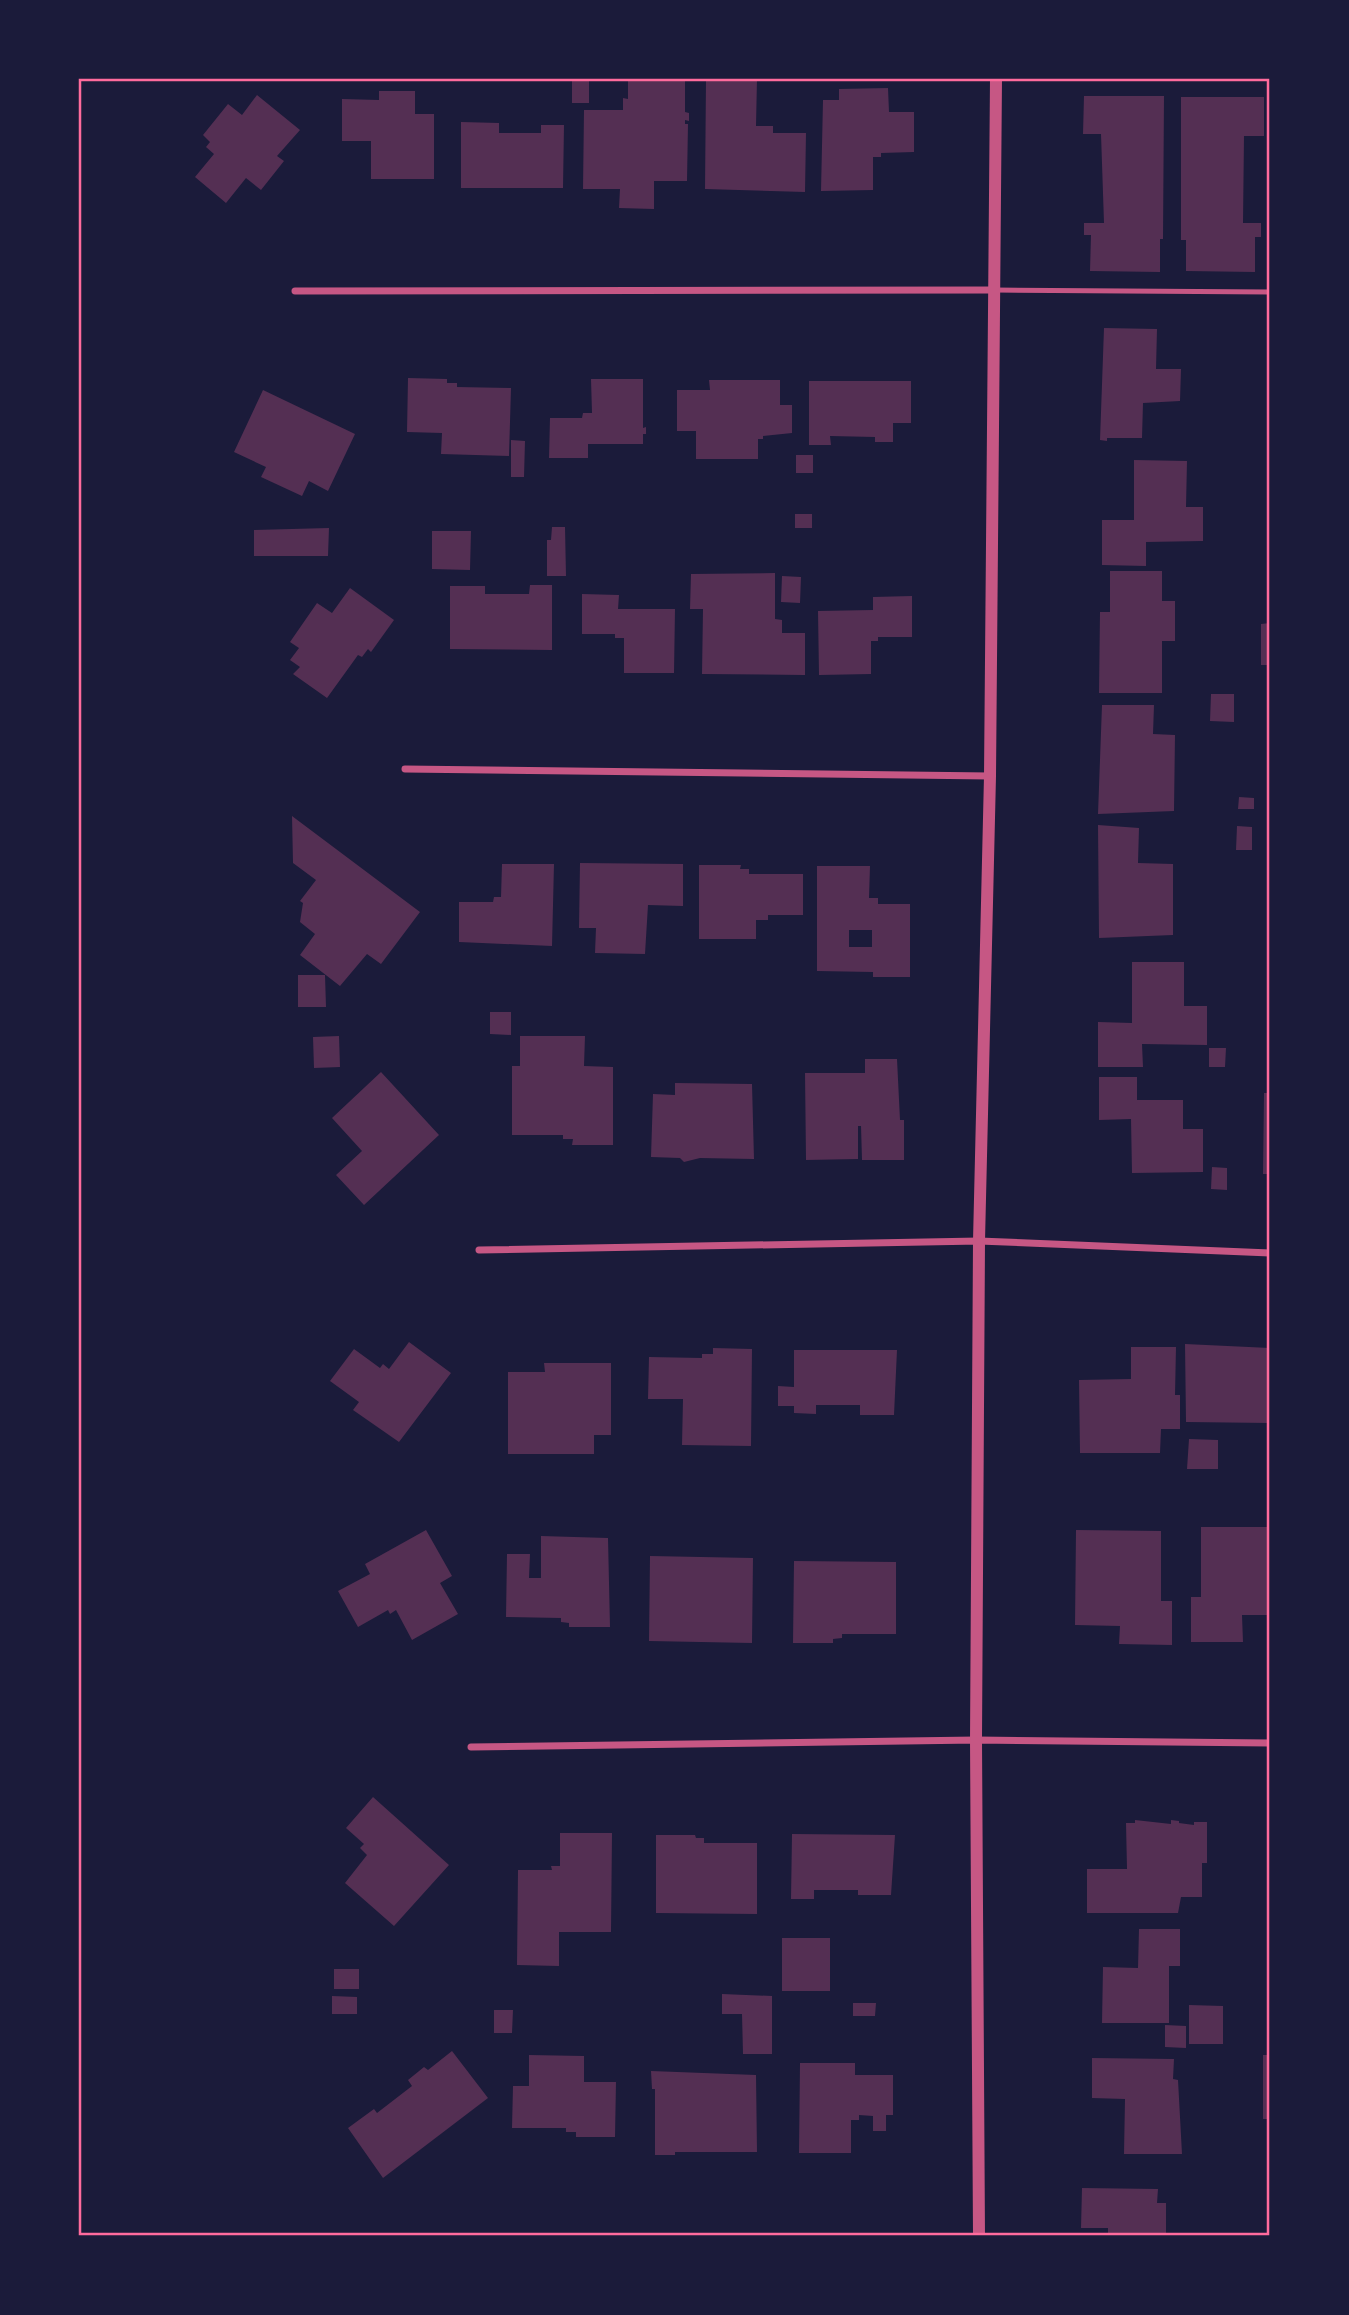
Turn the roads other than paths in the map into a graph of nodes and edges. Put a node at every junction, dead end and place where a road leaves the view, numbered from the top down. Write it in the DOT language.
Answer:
graph roads {
  1 [pos="996,79"];
  2 [pos="995,290"];
  3 [pos="295,291"];
  4 [pos="1270,292"];
  5 [pos="405,769"];
  6 [pos="990,776"];
  7 [pos="978,1241"];
  8 [pos="479,1250"];
  9 [pos="1270,1253"];
  10 [pos="976,1740"];
  11 [pos="1270,1743"];
  12 [pos="471,1747"];
  13 [pos="979,2236"];
  1 -- 2 [label="street"];
  2 -- 3 [label="street"];
  2 -- 4 [label="lane"];
  2 -- 6 [label="street"];
  5 -- 6 [label="street"];
  6 -- 7 [label="street"];
  7 -- 8 [label="street"];
  7 -- 9 [label="street"];
  7 -- 10 [label="street"];
  10 -- 11 [label="street"];
  10 -- 12 [label="street"];
  10 -- 13 [label="street"];
}
